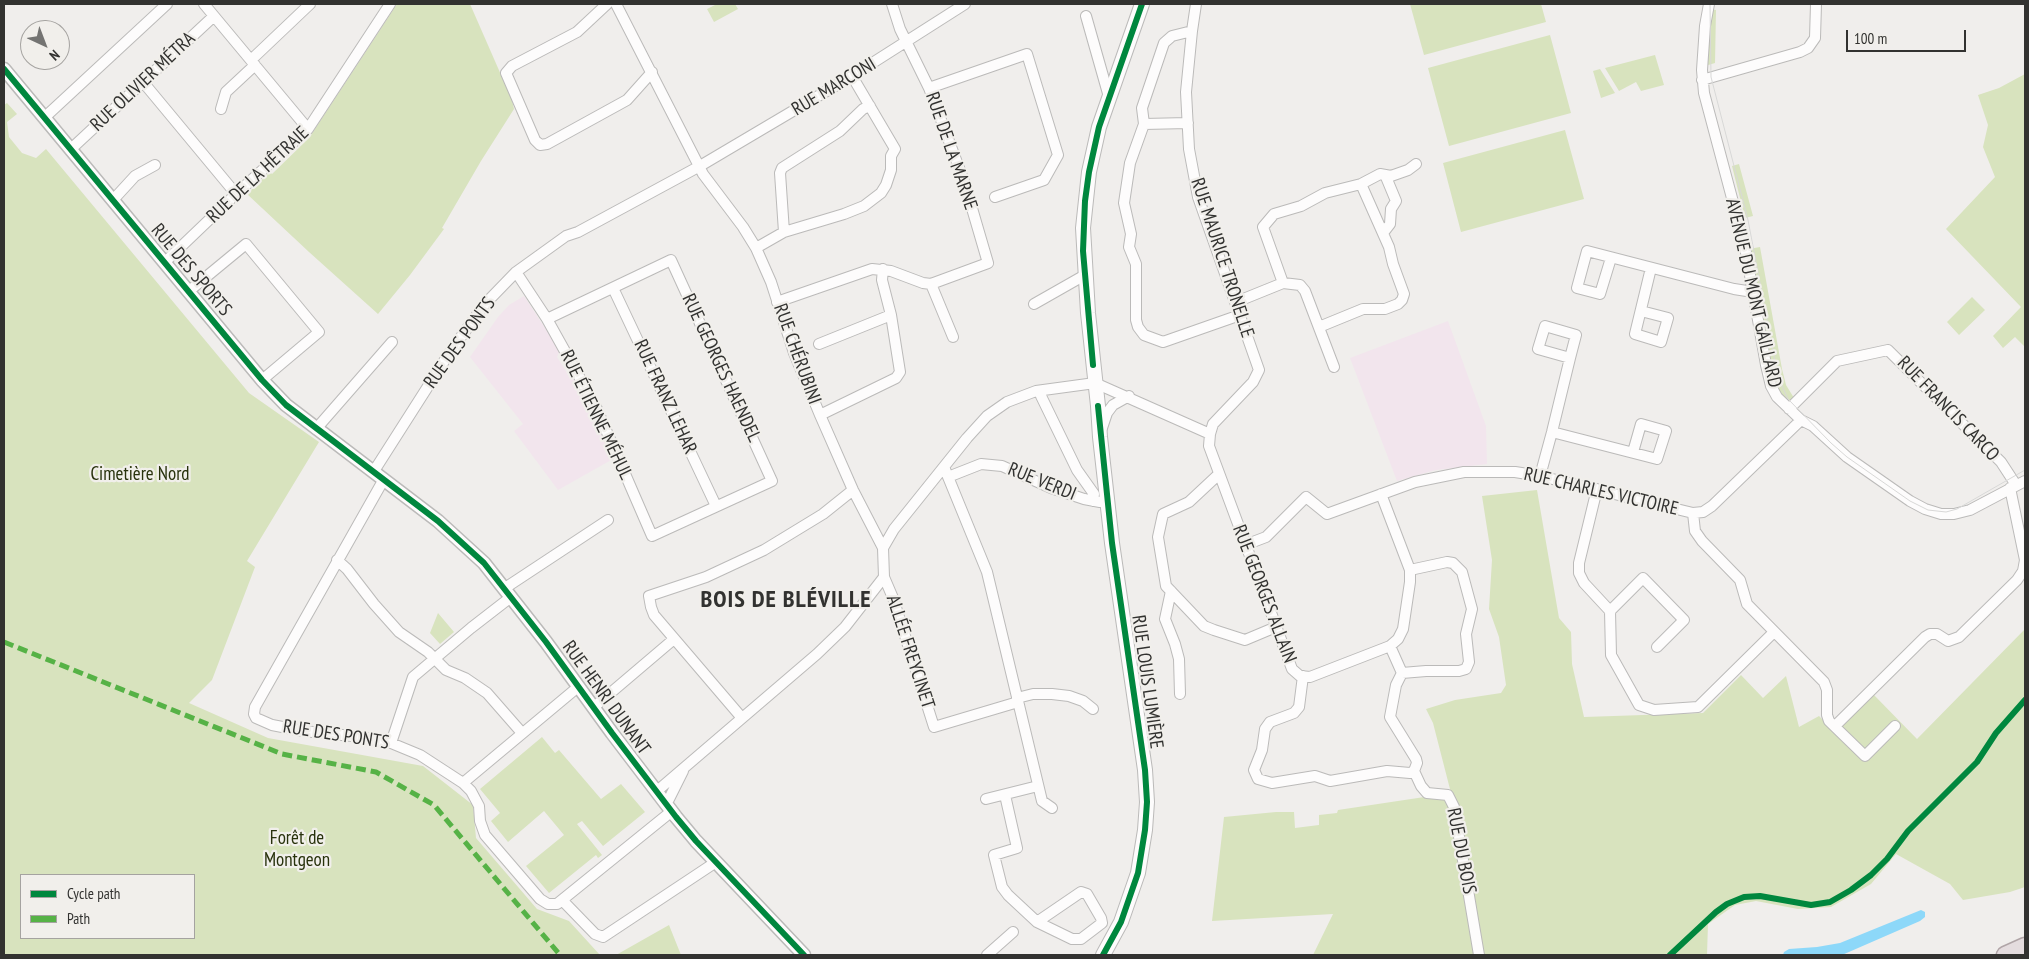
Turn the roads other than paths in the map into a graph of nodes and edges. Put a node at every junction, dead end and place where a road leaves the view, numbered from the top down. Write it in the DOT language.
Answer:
graph roads {
  1 [pos="167,4"];
  2 [pos="204,4"];
  3 [pos="310,4"];
  4 [pos="390,4"];
  5 [pos="607,4"];
  6 [pos="892,4"];
  7 [pos="966,4"];
  8 [pos="1142,4"];
  9 [pos="1196,4"];
  10 [pos="1709,4"];
  11 [pos="1816,4"];
  12 [pos="620,6"];
  13 [pos="214,16"];
  14 [pos="1086,16"];
  15 [pos="1192,31"];
  16 [pos="907,41"];
  17 [pos="253,62"];
  18 [pos="4,69"];
  19 [pos="652,72"];
  20 [pos="852,76"];
  21 [pos="1702,80"];
  22 [pos="143,82"];
  23 [pos="929,88"];
  24 [pos="1109,97"];
  25 [pos="870,106"];
  26 [pos="221,109"];
  27 [pos="44,117"];
  28 [pos="1188,122"];
  29 [pos="1144,124"];
  30 [pos="308,129"];
  31 [pos="71,149"];
  32 [pos="1416,164"];
  33 [pos="155,165"];
  34 [pos="700,166"];
  35 [pos="1386,176"];
  36 [pos="1361,184"];
  37 [pos="236,194"];
  38 [pos="995,198"];
  39 [pos="113,200"];
  40 [pos="784,232"];
  41 [pos="1382,233"];
  42 [pos="756,248"];
  43 [pos="1611,258"];
  44 [pos="164,262"];
  45 [pos="1651,268"];
  46 [pos="883,269"];
  47 [pos="516,272"];
  48 [pos="1085,275"];
  49 [pos="931,284"];
  50 [pos="1282,284"];
  51 [pos="613,288"];
  52 [pos="189,291"];
  53 [pos="1753,292"];
  54 [pos="777,302"];
  55 [pos="1236,302"];
  56 [pos="1034,304"];
  57 [pos="1641,311"];
  58 [pos="891,315"];
  59 [pos="1240,315"];
  60 [pos="547,319"];
  61 [pos="1319,327"];
  62 [pos="953,336"];
  63 [pos="392,342"];
  64 [pos="820,344"];
  65 [pos="1570,358"];
  66 [pos="1334,367"];
  67 [pos="262,380"];
  68 [pos="1095,382"];
  69 [pos="1041,396"];
  70 [pos="1129,396"];
  71 [pos="1789,409"];
  72 [pos="820,415"];
  73 [pos="1801,420"];
  74 [pos="316,429"];
  75 [pos="1552,432"];
  76 [pos="1210,434"];
  77 [pos="1100,437"];
  78 [pos="1633,452"];
  79 [pos="944,467"];
  80 [pos="379,474"];
  81 [pos="1219,474"];
  82 [pos="1540,476"];
  83 [pos="948,477"];
  84 [pos="2017,485"];
  85 [pos="1597,489"];
  86 [pos="853,490"];
  87 [pos="1381,494"];
  88 [pos="1108,500"];
  89 [pos="1093,501"];
  90 [pos="716,506"];
  91 [pos="1693,513"];
  92 [pos="608,520"];
  93 [pos="652,536"];
  94 [pos="1245,545"];
  95 [pos="883,548"];
  96 [pos="337,560"];
  97 [pos="2025,560"];
  98 [pos="1410,570"];
  99 [pos="884,577"];
  100 [pos="1170,591"];
  101 [pos="508,593"];
  102 [pos="1610,611"];
  103 [pos="1276,627"];
  104 [pos="1774,632"];
  105 [pos="674,639"];
  106 [pos="1390,646"];
  107 [pos="1657,647"];
  108 [pos="434,659"];
  109 [pos="1402,673"];
  110 [pos="1303,676"];
  111 [pos="578,687"];
  112 [pos="1180,694"];
  113 [pos="1017,700"];
  114 [pos="594,708"];
  115 [pos="1093,709"];
  116 [pos="742,718"];
  117 [pos="1835,726"];
  118 [pos="1895,726"];
  119 [pos="522,733"];
  120 [pos="391,742"];
  121 [pos="686,766"];
  122 [pos="1414,771"];
  123 [pos="463,783"];
  124 [pos="1038,786"];
  125 [pos="657,791"];
  126 [pos="1005,795"];
  127 [pos="986,800"];
  128 [pos="668,806"];
  129 [pos="1052,808"];
  130 [pos="716,862"];
  131 [pos="562,900"];
  132 [pos="1037,922"];
  133 [pos="1013,932"];
  134 [pos="2025,946"];
  135 [pos="804,955"];
  136 [pos="987,955"];
  137 [pos="1103,955"];
  138 [pos="1479,955"];
  139 [pos="2005,955"];
  1 -- 27 [label="street"];
  2 -- 13 [label="street"];
  3 -- 17 [label="street"];
  4 -- 30 [label="street, RUE DE LA HÊTRAIE"];
  5 -- 19 [label="street"];
  6 -- 16 [label="street, RUE DE LA MARNE"];
  7 -- 16 [label="street, RUE MARCONI"];
  8 -- 24 [label="main road, RUE LOUIS LUMIÈRE"];
  9 -- 15 [label="street, RUE MAURICE TRONELLE"];
  10 -- 21 [label="street, AVENUE DU MONT GAILLARD"];
  11 -- 21 [label="street"];
  12 -- 19 [label="street, RUE CHÉRUBINI"];
  13 -- 17 [label="street"];
  13 -- 22 [label="street, RUE OLIVIER MÉTRA"];
  14 -- 24 [label="street"];
  15 -- 28 [label="street, RUE MAURICE TRONELLE"];
  15 -- 29 [label="street"];
  16 -- 20 [label="street, RUE MARCONI"];
  16 -- 23 [label="street, RUE DE LA MARNE"];
  17 -- 26 [label="street"];
  17 -- 30 [label="street"];
  18 -- 27 [label="street, RUE DES SPORTS"];
  19 -- 34 [label="street, RUE CHÉRUBINI"];
  20 -- 25 [label="street"];
  20 -- 34 [label="street, RUE MARCONI"];
  21 -- 53 [label="street, AVENUE DU MONT GAILLARD"];
  22 -- 31 [label="street, RUE OLIVIER MÉTRA"];
  22 -- 37 [label="street"];
  23 -- 38 [label="street"];
  23 -- 49 [label="street, RUE DE LA MARNE"];
  24 -- 48 [label="main road, RUE LOUIS LUMIÈRE"];
  25 -- 40 [label="street"];
  25 -- 40 [label="street"];
  27 -- 31 [label="street, RUE DES SPORTS"];
  28 -- 29 [label="street"];
  28 -- 55 [label="street, RUE MAURICE TRONELLE"];
  29 -- 59 [label="street"];
  30 -- 37 [label="street, RUE DE LA HÊTRAIE"];
  31 -- 39 [label="street, RUE DES SPORTS"];
  32 -- 35 [label="street"];
  33 -- 39 [label="street"];
  34 -- 42 [label="street, RUE CHÉRUBINI"];
  34 -- 47 [label="street, RUE DES PONTS"];
  35 -- 36 [label="street"];
  35 -- 41 [label="street"];
  36 -- 41 [label="street"];
  36 -- 50 [label="street"];
  37 -- 44 [label="street, RUE DE LA HÊTRAIE"];
  39 -- 44 [label="street, RUE DES SPORTS"];
  40 -- 42 [label="street"];
  41 -- 61 [label="street"];
  42 -- 54 [label="street, RUE CHÉRUBINI"];
  43 -- 45 [label="street"];
  44 -- 52 [label="street, RUE DES SPORTS"];
  45 -- 53 [label="street"];
  45 -- 57 [label="street"];
  46 -- 49 [label="street"];
  46 -- 54 [label="street"];
  46 -- 58 [label="street"];
  47 -- 60 [label="street, RUE ÉTIENNE MÉHUL"];
  47 -- 80 [label="street, RUE DES PONTS"];
  48 -- 56 [label="street"];
  48 -- 68 [label="main road, RUE LOUIS LUMIÈRE"];
  49 -- 62 [label="street"];
  50 -- 55 [label="street"];
  50 -- 61 [label="street"];
  51 -- 60 [label="street, RUE GEORGES HAENDEL"];
  51 -- 90 [label="street, RUE FRANZ LEHAR"];
  51 -- 90 [label="street, RUE GEORGES HAENDEL"];
  52 -- 67 [label="street, RUE DES SPORTS"];
  52 -- 67 [label="street"];
  53 -- 71 [label="street, AVENUE DU MONT GAILLARD"];
  54 -- 72 [label="street, RUE CHÉRUBINI"];
  55 -- 59 [label="street, RUE MAURICE TRONELLE"];
  58 -- 64 [label="street"];
  58 -- 72 [label="street"];
  59 -- 76 [label="street, RUE MAURICE TRONELLE"];
  60 -- 93 [label="street, RUE ÉTIENNE MÉHUL"];
  61 -- 66 [label="street"];
  63 -- 74 [label="street"];
  65 -- 75 [label="street"];
  67 -- 74 [label="street, RUE DES SPORTS"];
  68 -- 70 [label="street"];
  68 -- 77 [label="main road, RUE LOUIS LUMIÈRE"];
  68 -- 79 [label="street"];
  69 -- 89 [label="street"];
  70 -- 76 [label="street"];
  70 -- 77 [label="street"];
  71 -- 73 [label="street, AVENUE DU MONT GAILLARD"];
  71 -- 84 [label="street, RUE FRANCIS CARCO"];
  72 -- 86 [label="street, RUE CHÉRUBINI"];
  73 -- 84 [label="street, AVENUE DU MONT GAILLARD"];
  73 -- 91 [label="street, RUE CHARLES VICTOIRE"];
  74 -- 80 [label="street, RUE DES SPORTS"];
  75 -- 78 [label="street"];
  75 -- 82 [label="street"];
  76 -- 81 [label="street, RUE GEORGES ALLAIN"];
  77 -- 88 [label="main road, RUE LOUIS LUMIÈRE"];
  79 -- 83 [label="street"];
  79 -- 95 [label="street"];
  80 -- 96 [label="street, RUE DES PONTS"];
  80 -- 101 [label="street, RUE HENRI DUNANT"];
  81 -- 94 [label="street, RUE GEORGES ALLAIN"];
  81 -- 100 [label="street"];
  82 -- 85 [label="street, RUE CHARLES VICTOIRE"];
  82 -- 87 [label="street, RUE CHARLES VICTOIRE"];
  83 -- 89 [label="street, RUE VERDI"];
  83 -- 113 [label="street"];
  84 -- 97 [label="street"];
  85 -- 91 [label="street, RUE CHARLES VICTOIRE"];
  85 -- 102 [label="street"];
  86 -- 95 [label="street, RUE CHÉRUBINI"];
  86 -- 105 [label="street"];
  87 -- 94 [label="street, RUE CHARLES VICTOIRE"];
  87 -- 98 [label="street"];
  88 -- 89 [label="street, RUE VERDI"];
  88 -- 137 [label="main road, RUE LOUIS LUMIÈRE"];
  90 -- 93 [label="street, RUE GEORGES HAENDEL"];
  91 -- 104 [label="street"];
  92 -- 101 [label="street"];
  94 -- 103 [label="street, RUE GEORGES ALLAIN"];
  95 -- 99 [label="street, ALLÉE FREYCINET"];
  96 -- 108 [label="street"];
  96 -- 120 [label="street, RUE DES PONTS"];
  97 -- 117 [label="street"];
  98 -- 106 [label="street"];
  98 -- 109 [label="street"];
  99 -- 113 [label="street, ALLÉE FREYCINET"];
  99 -- 116 [label="street"];
  100 -- 103 [label="street"];
  100 -- 112 [label="street"];
  101 -- 108 [label="street"];
  101 -- 111 [label="street, RUE HENRI DUNANT"];
  102 -- 104 [label="street"];
  102 -- 107 [label="street"];
  103 -- 110 [label="street, RUE GEORGES ALLAIN"];
  104 -- 117 [label="street"];
  105 -- 114 [label="street"];
  105 -- 116 [label="street"];
  106 -- 109 [label="street"];
  106 -- 110 [label="street, RUE GEORGES ALLAIN"];
  108 -- 119 [label="street"];
  108 -- 120 [label="street"];
  109 -- 122 [label="street"];
  110 -- 122 [label="street"];
  111 -- 114 [label="street, RUE HENRI DUNANT"];
  111 -- 119 [label="street"];
  113 -- 115 [label="street"];
  113 -- 124 [label="street"];
  114 -- 125 [label="street, RUE HENRI DUNANT"];
  116 -- 121 [label="street"];
  117 -- 118 [label="street"];
  119 -- 123 [label="street"];
  120 -- 123 [label="street, RUE DES PONTS"];
  121 -- 125 [label="street"];
  121 -- 128 [label="street"];
  122 -- 138 [label="street, RUE DU BOIS"];
  123 -- 131 [label="street, RUE DES PONTS"];
  124 -- 126 [label="street"];
  124 -- 129 [label="street"];
  125 -- 128 [label="street, RUE HENRI DUNANT"];
  126 -- 127 [label="street"];
  126 -- 132 [label="street"];
  128 -- 130 [label="street, RUE HENRI DUNANT"];
  128 -- 131 [label="street"];
  130 -- 131 [label="street"];
  130 -- 135 [label="street, RUE HENRI DUNANT"];
  132 -- 132 [label="street"];
  133 -- 136 [label="street"];
  134 -- 139 [label="highway"];
}
